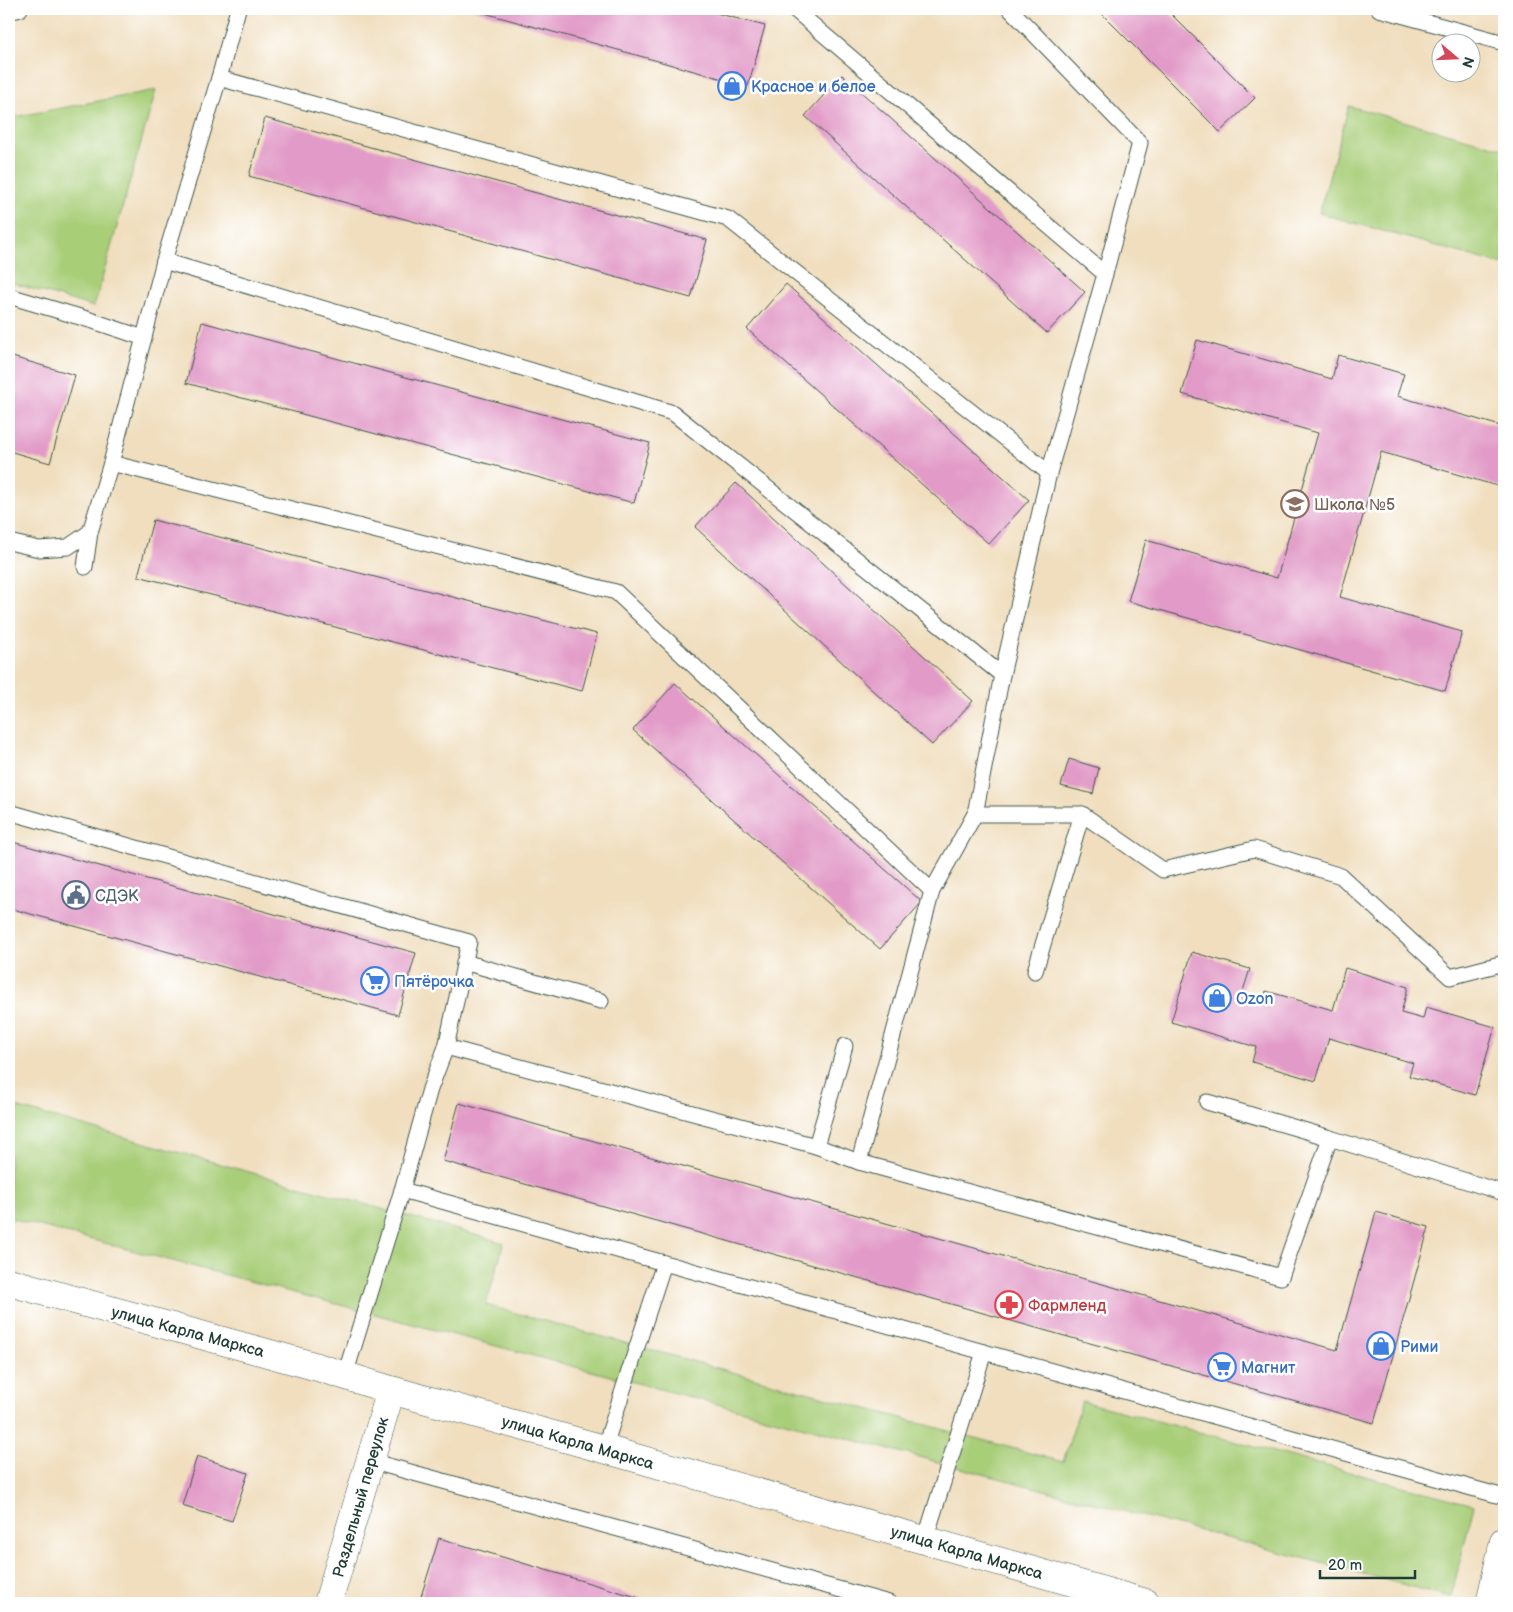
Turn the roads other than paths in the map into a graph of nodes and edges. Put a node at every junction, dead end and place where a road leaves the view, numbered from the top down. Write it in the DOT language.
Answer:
graph roads {
  1 [pos="20,9"];
  2 [pos="238,9"];
  3 [pos="794,9"];
  4 [pos="1010,9"];
  5 [pos="1379,9"];
  6 [pos="9,12"];
  7 [pos="1504,43"];
  8 [pos="219,78"];
  9 [pos="164,261"];
  10 [pos="1105,274"];
  11 [pos="9,296"];
  12 [pos="144,338"];
  13 [pos="111,463"];
  14 [pos="1049,473"];
  15 [pos="90,532"];
  16 [pos="9,542"];
  17 [pos="85,567"];
  18 [pos="1002,675"];
  19 [pos="9,812"];
  20 [pos="975,814"];
  21 [pos="1082,814"];
  22 [pos="932,891"];
  23 [pos="464,962"];
  24 [pos="1504,963"];
  25 [pos="1035,971"];
  26 [pos="601,1001"];
  27 [pos="845,1046"];
  28 [pos="446,1047"];
  29 [pos="1207,1102"];
  30 [pos="1330,1138"];
  31 [pos="816,1146"];
  32 [pos="859,1162"];
  33 [pos="402,1190"];
  34 [pos="1504,1193"];
  35 [pos="664,1263"];
  36 [pos="9,1282"];
  37 [pos="984,1352"];
  38 [pos="345,1375"];
  39 [pos="391,1390"];
  40 [pos="604,1449"];
  41 [pos="370,1461"];
  42 [pos="1504,1497"];
  43 [pos="925,1540"];
  44 [pos="1504,1541"];
  45 [pos="328,1603"];
  46 [pos="889,1603"];
  47 [pos="1146,1603"];
  48 [pos="1490,1603"];
  1 -- 6 [label="lane"];
  2 -- 8 [label="lane"];
  3 -- 10 [label="lane"];
  4 -- 10 [label="lane"];
  5 -- 7 [label="lane"];
  8 -- 9 [label="lane"];
  8 -- 14 [label="lane"];
  9 -- 12 [label="lane"];
  9 -- 18 [label="lane"];
  10 -- 14 [label="lane"];
  11 -- 12 [label="lane"];
  12 -- 13 [label="lane"];
  13 -- 15 [label="lane"];
  13 -- 22 [label="lane"];
  14 -- 18 [label="lane"];
  15 -- 16 [label="lane"];
  15 -- 17 [label="lane"];
  18 -- 20 [label="lane"];
  19 -- 23 [label="lane"];
  20 -- 21 [label="lane"];
  20 -- 22 [label="lane"];
  21 -- 24 [label="lane"];
  21 -- 25 [label="lane"];
  22 -- 32 [label="lane"];
  23 -- 26 [label="lane"];
  23 -- 28 [label="lane"];
  27 -- 31 [label="lane"];
  28 -- 31 [label="lane"];
  28 -- 33 [label="lane"];
  29 -- 30 [label="lane"];
  30 -- 32 [label="lane"];
  30 -- 34 [label="lane"];
  31 -- 32 [label="lane"];
  33 -- 35 [label="lane"];
  33 -- 38 [label="lane"];
  35 -- 37 [label="lane"];
  35 -- 40 [label="lane"];
  36 -- 38 [label="street, улица Карла Маркса"];
  37 -- 42 [label="lane"];
  37 -- 43 [label="lane"];
  38 -- 39 [label="street, улица Карла Маркса"];
  39 -- 40 [label="street, улица Карла Маркса"];
  39 -- 41 [label="street, Раздельный переулок"];
  40 -- 43 [label="street, улица Карла Маркса"];
  41 -- 45 [label="street, Раздельный переулок"];
  41 -- 46 [label="lane"];
  43 -- 47 [label="street, улица Карла Маркса"];
  44 -- 48 [label="street"];
}
